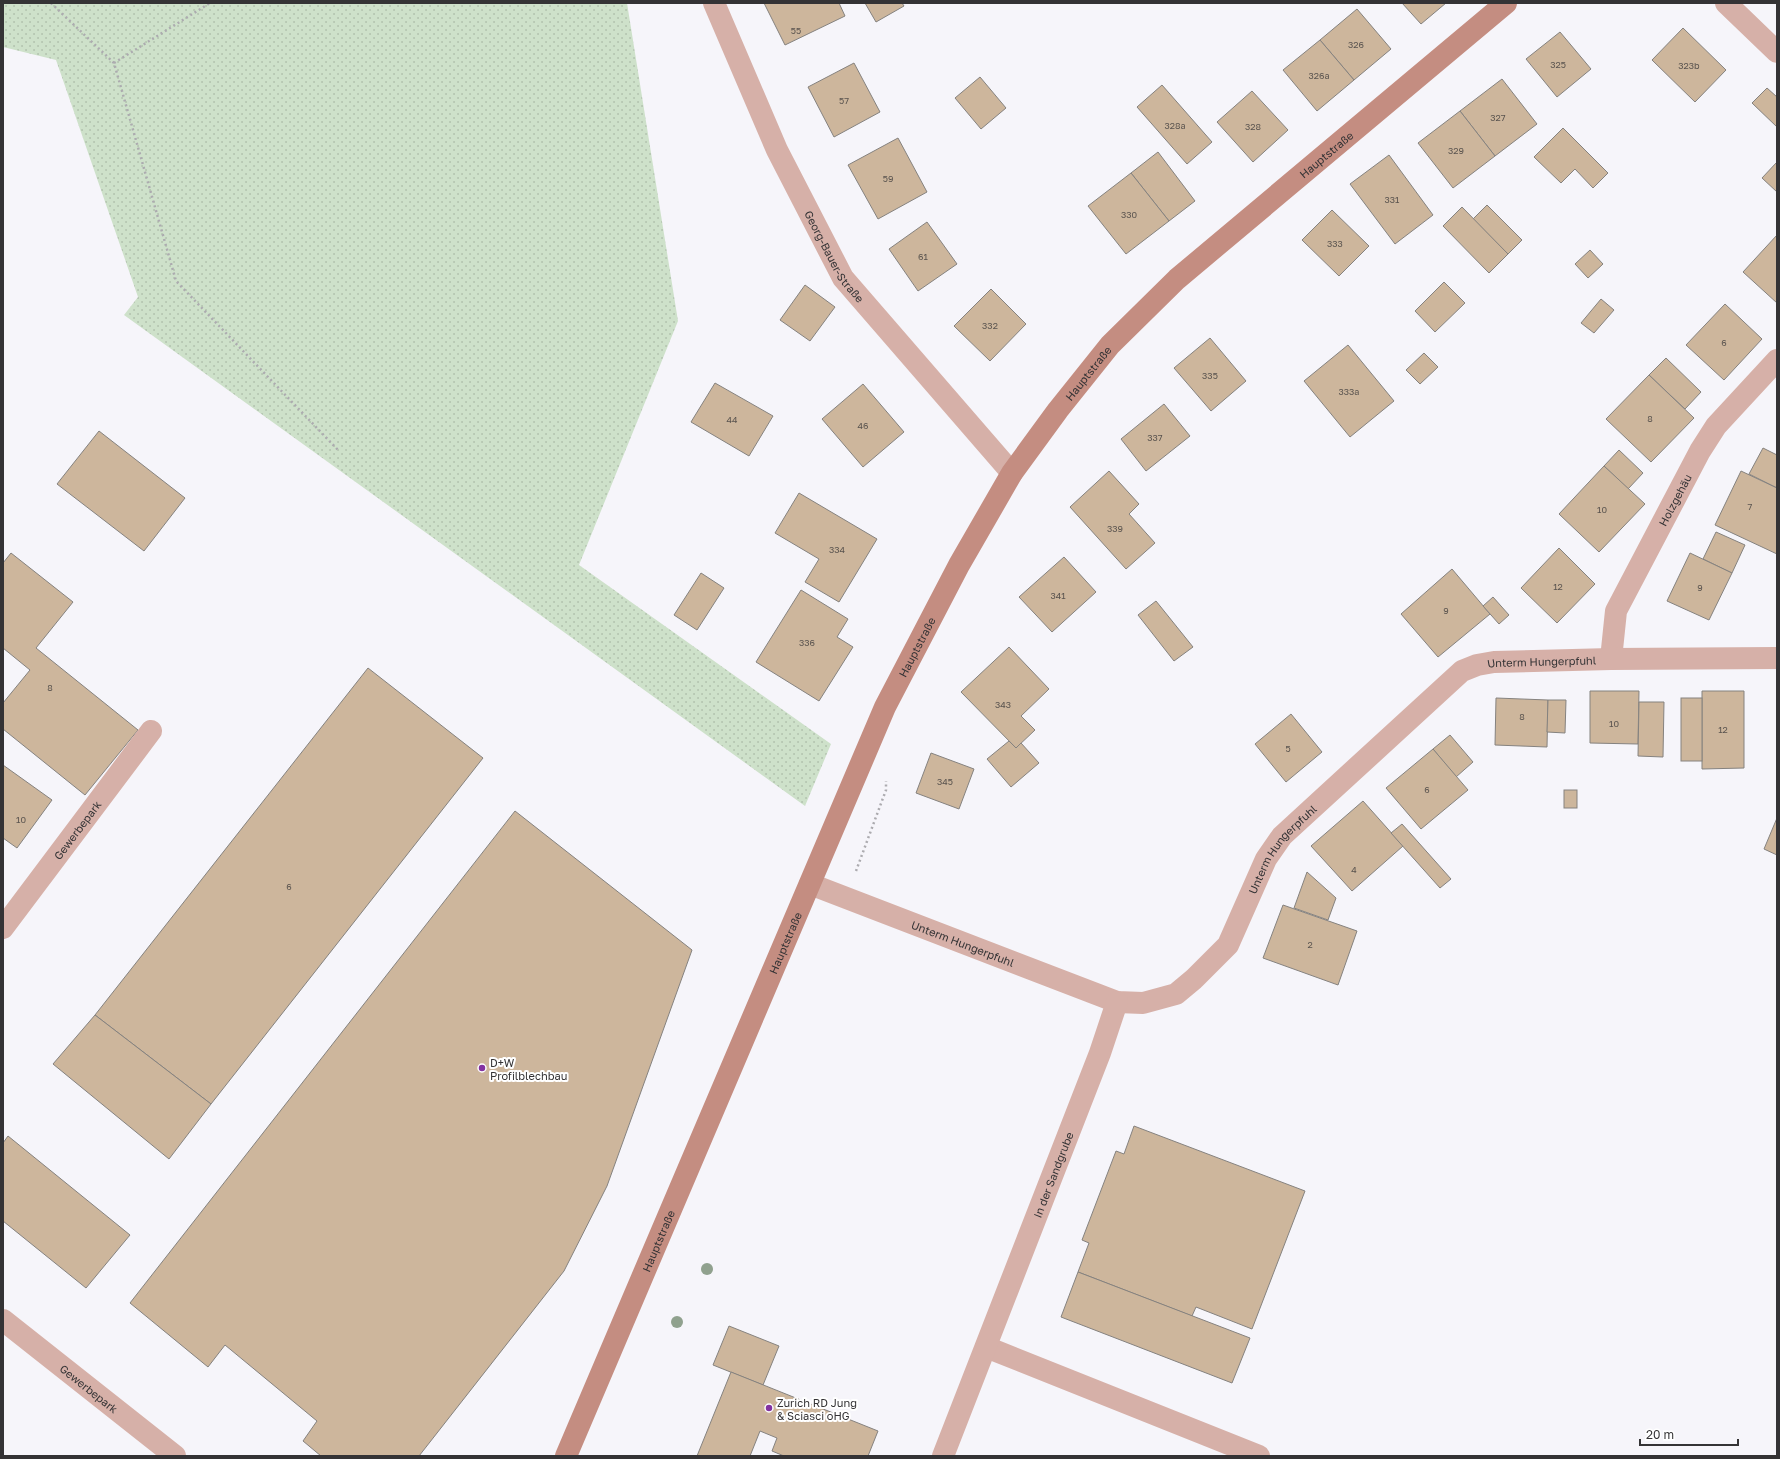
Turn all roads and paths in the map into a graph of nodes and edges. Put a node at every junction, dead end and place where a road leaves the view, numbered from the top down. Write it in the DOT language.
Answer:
graph roads {
  1 [pos="51,3"];
  2 [pos="210,3"];
  3 [pos="714,3"];
  4 [pos="1506,3"];
  5 [pos="1726,3"];
  6 [pos="1777,52"];
  7 [pos="114,63"];
  8 [pos="1777,360"];
  9 [pos="339,451"];
  10 [pos="1012,473"];
  11 [pos="1777,658"];
  12 [pos="1611,659"];
  13 [pos="151,731"];
  14 [pos="810,884"];
  15 [pos="3,928"];
  16 [pos="1117,1002"];
  17 [pos="3,1320"];
  18 [pos="986,1347"];
  19 [pos="175,1456"];
  20 [pos="566,1456"];
  21 [pos="943,1456"];
  22 [pos="1259,1456"];
  1 -- 7 [label="path"];
  2 -- 7 [label="path"];
  3 -- 10 [label="street, Georg-Bauer-Straße"];
  4 -- 10 [label="street, Hauptstraße"];
  5 -- 6 [label="street"];
  7 -- 9 [label="path"];
  8 -- 12 [label="street, Holzgehäu"];
  10 -- 14 [label="street, Hauptstraße"];
  11 -- 12 [label="street, Unterm Hungerpfuhl"];
  12 -- 16 [label="street, Unterm Hungerpfuhl"];
  13 -- 15 [label="street, Gewerbepark"];
  14 -- 16 [label="street, Unterm Hungerpfuhl"];
  14 -- 20 [label="street, Hauptstraße"];
  16 -- 18 [label="street, In der Sandgrube"];
  17 -- 19 [label="street, Gewerbepark"];
  18 -- 21 [label="street, In der Sandgrube"];
  18 -- 22 [label="street"];
}
